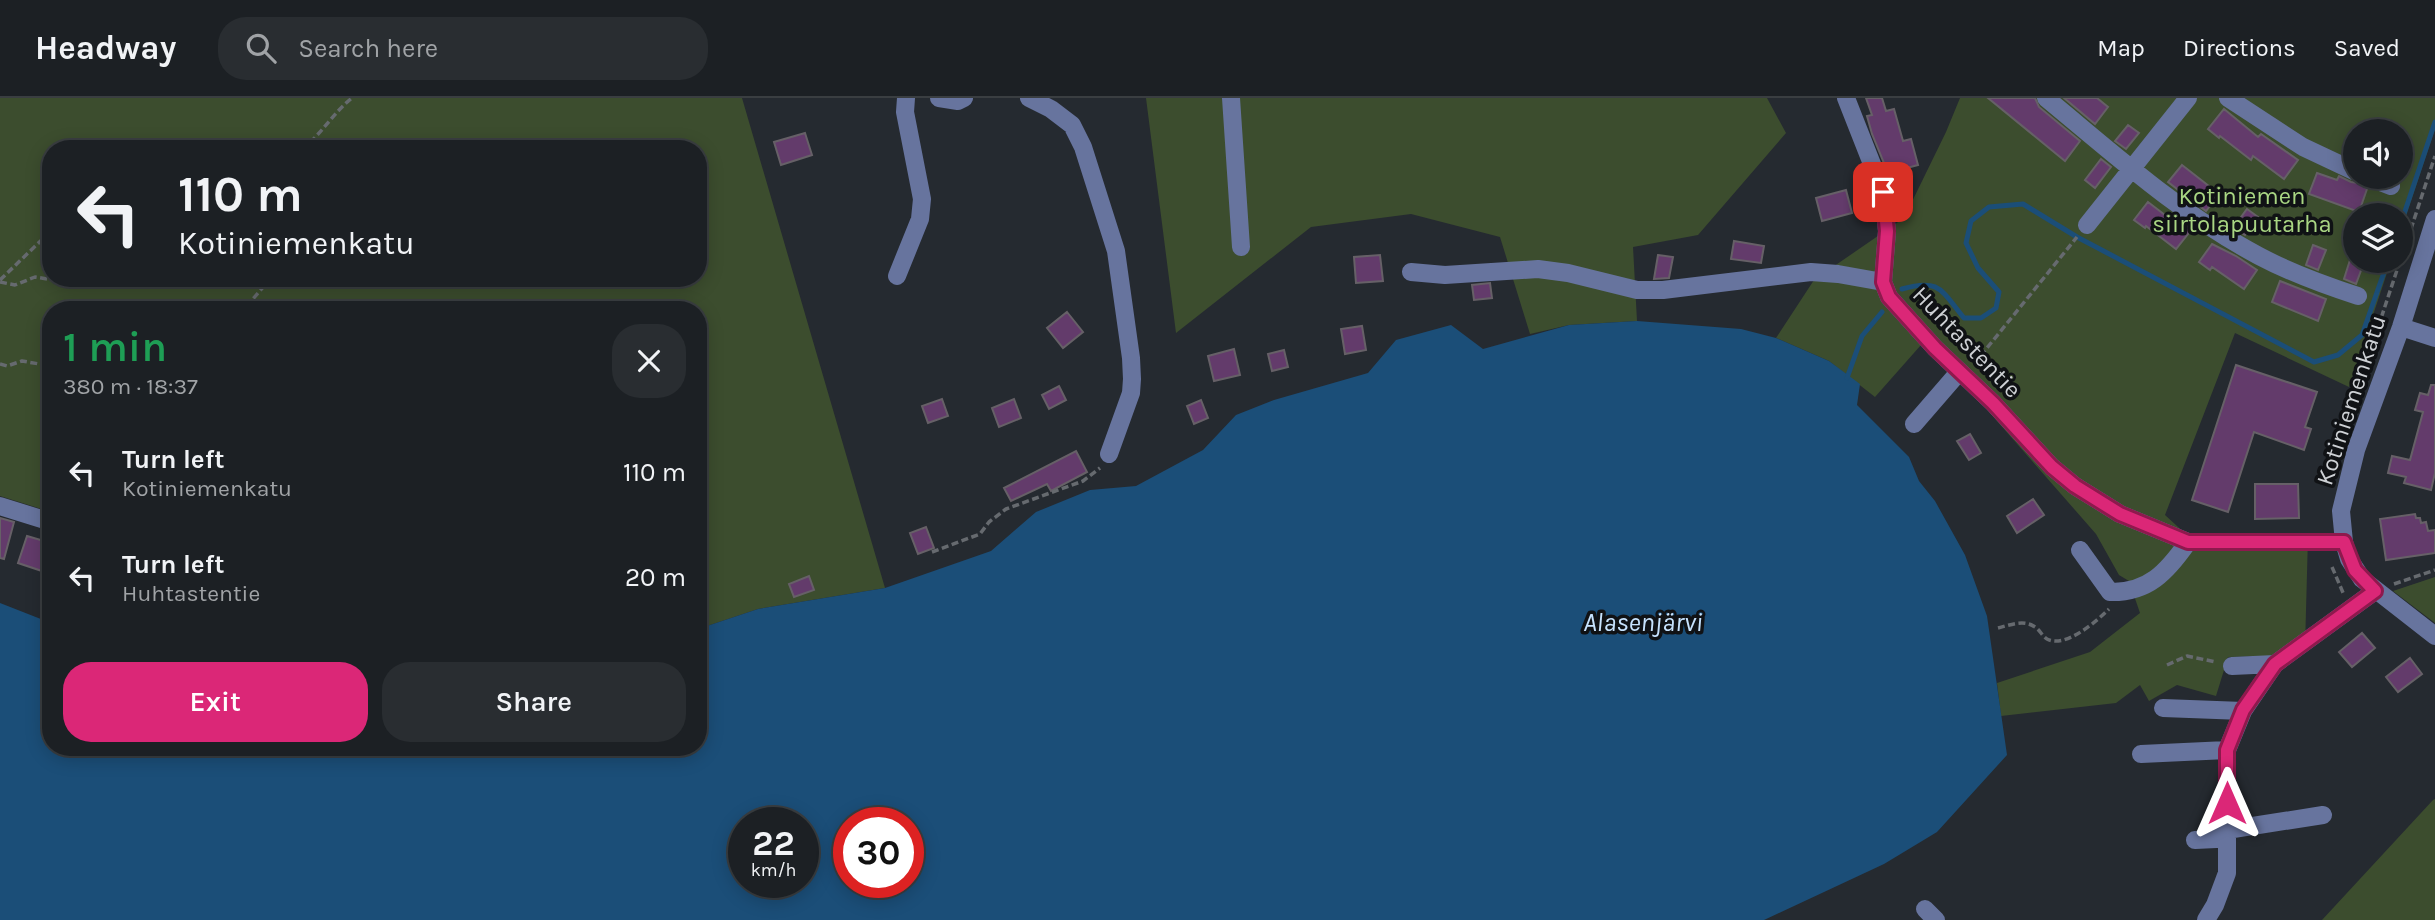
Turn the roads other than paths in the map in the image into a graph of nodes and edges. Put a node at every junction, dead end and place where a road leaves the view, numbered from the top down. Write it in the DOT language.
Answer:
graph roads {
  1 [pos="906,98"];
  2 [pos="939,98"];
  3 [pos="964,98"];
  4 [pos="1029,98"];
  5 [pos="1231,98"];
  6 [pos="1846,98"];
  7 [pos="2046,98"];
  8 [pos="2188,98"];
  9 [pos="2228,98"];
  10 [pos="2343,166"];
  11 [pos="2130,168"];
  12 [pos="2435,219"];
  13 [pos="2087,225"];
  14 [pos="1241,247"];
  15 [pos="1411,272"];
  16 [pos="897,276"];
  17 [pos="1883,282"];
  18 [pos="2358,296"];
  19 [pos="2401,327"];
  20 [pos="2435,338"];
  21 [pos="1961,374"];
  22 [pos="1914,424"];
  23 [pos="1109,454"];
  24 [pos="0,506"];
  25 [pos="42,519"];
  26 [pos="2188,542"];
  27 [pos="2344,542"];
  28 [pos="2080,550"];
  29 [pos="2375,591"];
  30 [pos="2435,636"];
  31 [pos="2275,664"];
  32 [pos="2232,666"];
  33 [pos="2163,709"];
  34 [pos="2243,710"];
  35 [pos="2227,750"];
  36 [pos="2141,754"];
  37 [pos="2323,815"];
  38 [pos="2227,830"];
  39 [pos="2195,840"];
  40 [pos="2206,920"];
  1 -- 16 [label="street"];
  2 -- 3 [label="street"];
  4 -- 23 [label="street"];
  5 -- 14 [label="street"];
  6 -- 17 [label="street, Huhtastentie"];
  7 -- 11 [label="street"];
  8 -- 11 [label="street"];
  9 -- 10 [label="street"];
  11 -- 13 [label="street"];
  11 -- 18 [label="street"];
  12 -- 19 [label="street, Kotiniemenkatu"];
  15 -- 17 [label="street"];
  17 -- 21 [label="street, Huhtastentie"];
  19 -- 20 [label="street"];
  19 -- 27 [label="street, Kotiniemenkatu"];
  21 -- 22 [label="street"];
  21 -- 26 [label="street, Huhtastentie"];
  24 -- 25 [label="street"];
  26 -- 27 [label="street, Huhtastentie"];
  26 -- 28 [label="street"];
  27 -- 29 [label="street, Kotiniemenkatu"];
  29 -- 30 [label="street, Kotiniemenkatu"];
  29 -- 31 [label="street"];
  31 -- 32 [label="street"];
  31 -- 34 [label="street"];
  33 -- 34 [label="street"];
  34 -- 35 [label="street"];
  35 -- 36 [label="street"];
  35 -- 38 [label="street"];
  37 -- 38 [label="street"];
  38 -- 39 [label="street"];
  38 -- 40 [label="street"];
}
